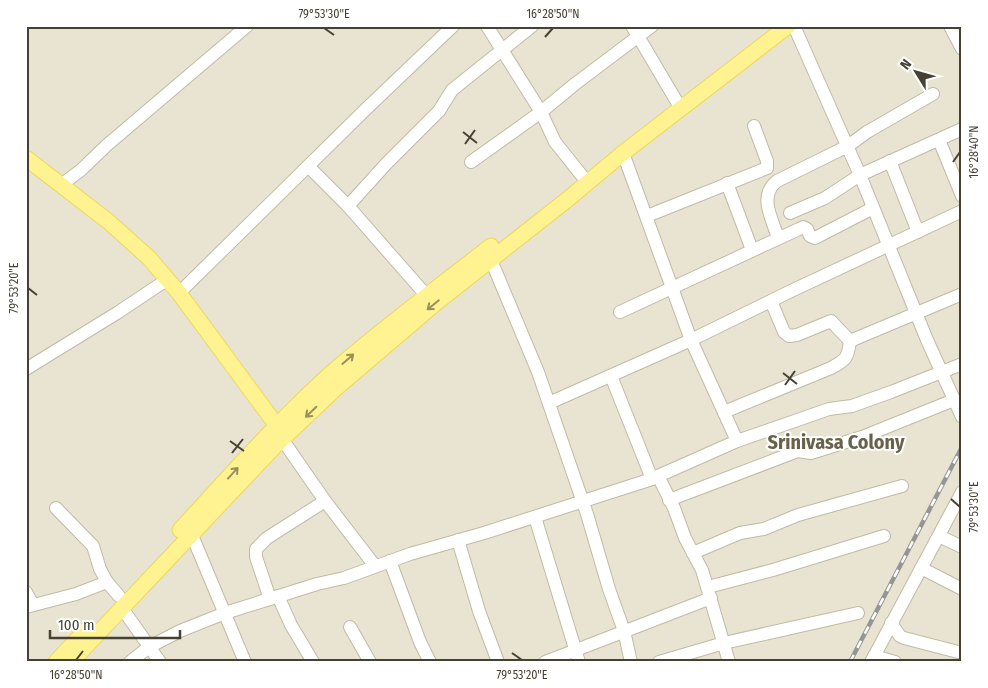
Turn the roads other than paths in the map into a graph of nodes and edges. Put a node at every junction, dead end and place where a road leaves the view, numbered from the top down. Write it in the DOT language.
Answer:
graph roads {
  1 [pos="247,26"];
  2 [pos="454,26"];
  3 [pos="487,26"];
  4 [pos="532,26"];
  5 [pos="652,26"];
  6 [pos="772,26"];
  7 [pos="788,26"];
  8 [pos="794,26"];
  9 [pos="950,26"];
  10 [pos="635,32"];
  11 [pos="502,49"];
  12 [pos="962,49"];
  13 [pos="933,94"];
  14 [pos="677,102"];
  15 [pos="541,112"];
  16 [pos="754,126"];
  17 [pos="962,129"];
  18 [pos="939,140"];
  19 [pos="848,146"];
  20 [pos="623,153"];
  21 [pos="26,158"];
  22 [pos="890,161"];
  23 [pos="471,162"];
  24 [pos="308,166"];
  25 [pos="860,175"];
  26 [pos="582,177"];
  27 [pos="727,183"];
  28 [pos="61,185"];
  29 [pos="962,196"];
  30 [pos="348,206"];
  31 [pos="873,208"];
  32 [pos="962,211"];
  33 [pos="790,213"];
  34 [pos="647,216"];
  35 [pos="918,232"];
  36 [pos="778,238"];
  37 [pos="888,246"];
  38 [pos="752,250"];
  39 [pos="491,260"];
  40 [pos="168,279"];
  41 [pos="671,287"];
  42 [pos="179,293"];
  43 [pos="426,294"];
  44 [pos="962,294"];
  45 [pos="770,301"];
  46 [pos="620,312"];
  47 [pos="916,314"];
  48 [pos="691,340"];
  49 [pos="850,341"];
  50 [pos="962,364"];
  51 [pos="26,369"];
  52 [pos="942,373"];
  53 [pos="610,376"];
  54 [pos="954,400"];
  55 [pos="548,403"];
  56 [pos="724,412"];
  57 [pos="962,418"];
  58 [pos="278,437"];
  59 [pos="737,441"];
  60 [pos="655,477"];
  61 [pos="902,486"];
  62 [pos="962,492"];
  63 [pos="669,500"];
  64 [pos="325,501"];
  65 [pos="583,501"];
  66 [pos="56,508"];
  67 [pos="535,517"];
  68 [pos="191,533"];
  69 [pos="884,536"];
  70 [pos="939,536"];
  71 [pos="458,540"];
  72 [pos="962,547"];
  73 [pos="693,553"];
  74 [pos="390,561"];
  75 [pos="375,566"];
  76 [pos="921,568"];
  77 [pos="108,582"];
  78 [pos="962,589"];
  79 [pos="26,592"];
  80 [pos="709,592"];
  81 [pos="274,597"];
  82 [pos="120,602"];
  83 [pos="30,606"];
  84 [pos="858,612"];
  85 [pos="225,613"];
  86 [pos="892,623"];
  87 [pos="350,627"];
  88 [pos="624,631"];
  89 [pos="724,643"];
  90 [pos="149,647"];
  91 [pos="962,653"];
  92 [pos="577,656"];
  93 [pos="872,659"];
  94 [pos="56,662"];
  95 [pos="71,662"];
  96 [pos="130,662"];
  97 [pos="160,662"];
  98 [pos="245,662"];
  99 [pos="313,662"];
  100 [pos="370,662"];
  101 [pos="430,662"];
  102 [pos="498,662"];
  103 [pos="545,662"];
  104 [pos="631,662"];
  105 [pos="659,662"];
  106 [pos="729,662"];
  107 [pos="895,662"];
  1 -- 28 [label="street"];
  2 -- 24 [label="street"];
  3 -- 11 [label="street"];
  4 -- 11 [label="street"];
  5 -- 10 [label="street"];
  6 -- 14 [label="main road"];
  7 -- 20 [label="main road"];
  8 -- 19 [label="street"];
  9 -- 12 [label="street"];
  10 -- 14 [label="street"];
  10 -- 15 [label="street"];
  11 -- 15 [label="street"];
  11 -- 30 [label="street"];
  13 -- 19 [label="street"];
  14 -- 26 [label="main road"];
  15 -- 23 [label="street"];
  15 -- 26 [label="street"];
  16 -- 27 [label="street"];
  17 -- 18 [label="street"];
  18 -- 22 [label="street"];
  18 -- 29 [label="street"];
  19 -- 25 [label="street"];
  19 -- 36 [label="street"];
  20 -- 34 [label="street"];
  20 -- 39 [label="main road"];
  21 -- 28 [label="main road"];
  22 -- 25 [label="street"];
  22 -- 35 [label="street"];
  24 -- 30 [label="street"];
  24 -- 42 [label="street"];
  25 -- 31 [label="street"];
  25 -- 33 [label="street"];
  26 -- 43 [label="main road"];
  27 -- 34 [label="street"];
  27 -- 38 [label="street"];
  28 -- 40 [label="main road"];
  30 -- 43 [label="street"];
  31 -- 36 [label="street"];
  31 -- 37 [label="street"];
  32 -- 35 [label="street"];
  34 -- 41 [label="street"];
  35 -- 37 [label="street"];
  36 -- 38 [label="street"];
  37 -- 45 [label="street"];
  37 -- 47 [label="street"];
  38 -- 41 [label="street"];
  39 -- 55 [label="street"];
  39 -- 58 [label="main road, one-way"];
  40 -- 42 [label="main road"];
  40 -- 51 [label="street"];
  41 -- 46 [label="street"];
  41 -- 48 [label="street"];
  42 -- 58 [label="main road"];
  58 -- 43 [label="main road, one-way"];
  44 -- 47 [label="street"];
  45 -- 48 [label="street"];
  45 -- 49 [label="street"];
  47 -- 49 [label="street"];
  47 -- 52 [label="street"];
  48 -- 53 [label="street"];
  48 -- 56 [label="street"];
  49 -- 56 [label="street"];
  50 -- 52 [label="street"];
  52 -- 54 [label="street"];
  52 -- 59 [label="street"];
  53 -- 55 [label="street"];
  53 -- 60 [label="street"];
  54 -- 57 [label="street"];
  54 -- 63 [label="street"];
  55 -- 65 [label="street"];
  56 -- 59 [label="street"];
  58 -- 64 [label="street"];
  58 -- 68 [label="main road"];
  82 -- 58 [label="main road, one-way"];
  59 -- 60 [label="street"];
  60 -- 63 [label="street"];
  60 -- 65 [label="street"];
  61 -- 73 [label="street"];
  62 -- 70 [label="street"];
  63 -- 73 [label="street"];
  64 -- 75 [label="street"];
  64 -- 81 [label="street"];
  65 -- 67 [label="street"];
  65 -- 88 [label="street"];
  66 -- 77 [label="street"];
  67 -- 71 [label="street"];
  67 -- 92 [label="street"];
  68 -- 82 [label="main road"];
  68 -- 85 [label="street"];
  69 -- 80 [label="street"];
  70 -- 72 [label="street"];
  70 -- 76 [label="street"];
  71 -- 74 [label="street"];
  71 -- 102 [label="street"];
  73 -- 80 [label="street"];
  74 -- 75 [label="street"];
  74 -- 101 [label="street"];
  75 -- 81 [label="street"];
  76 -- 78 [label="street"];
  76 -- 86 [label="street"];
  77 -- 82 [label="street"];
  77 -- 83 [label="street"];
  79 -- 83 [label="street"];
  80 -- 88 [label="street"];
  80 -- 89 [label="street"];
  81 -- 85 [label="street"];
  81 -- 99 [label="street"];
  82 -- 90 [label="street"];
  82 -- 94 [label="main road"];
  82 -- 95 [label="main road"];
  84 -- 89 [label="street"];
  85 -- 90 [label="street"];
  85 -- 98 [label="street"];
  86 -- 91 [label="street"];
  86 -- 93 [label="street"];
  87 -- 100 [label="street"];
  88 -- 92 [label="street"];
  88 -- 104 [label="street"];
  89 -- 105 [label="street"];
  89 -- 106 [label="street"];
  90 -- 96 [label="street"];
  90 -- 97 [label="street"];
  92 -- 103 [label="street"];
  93 -- 107 [label="street"];
}
